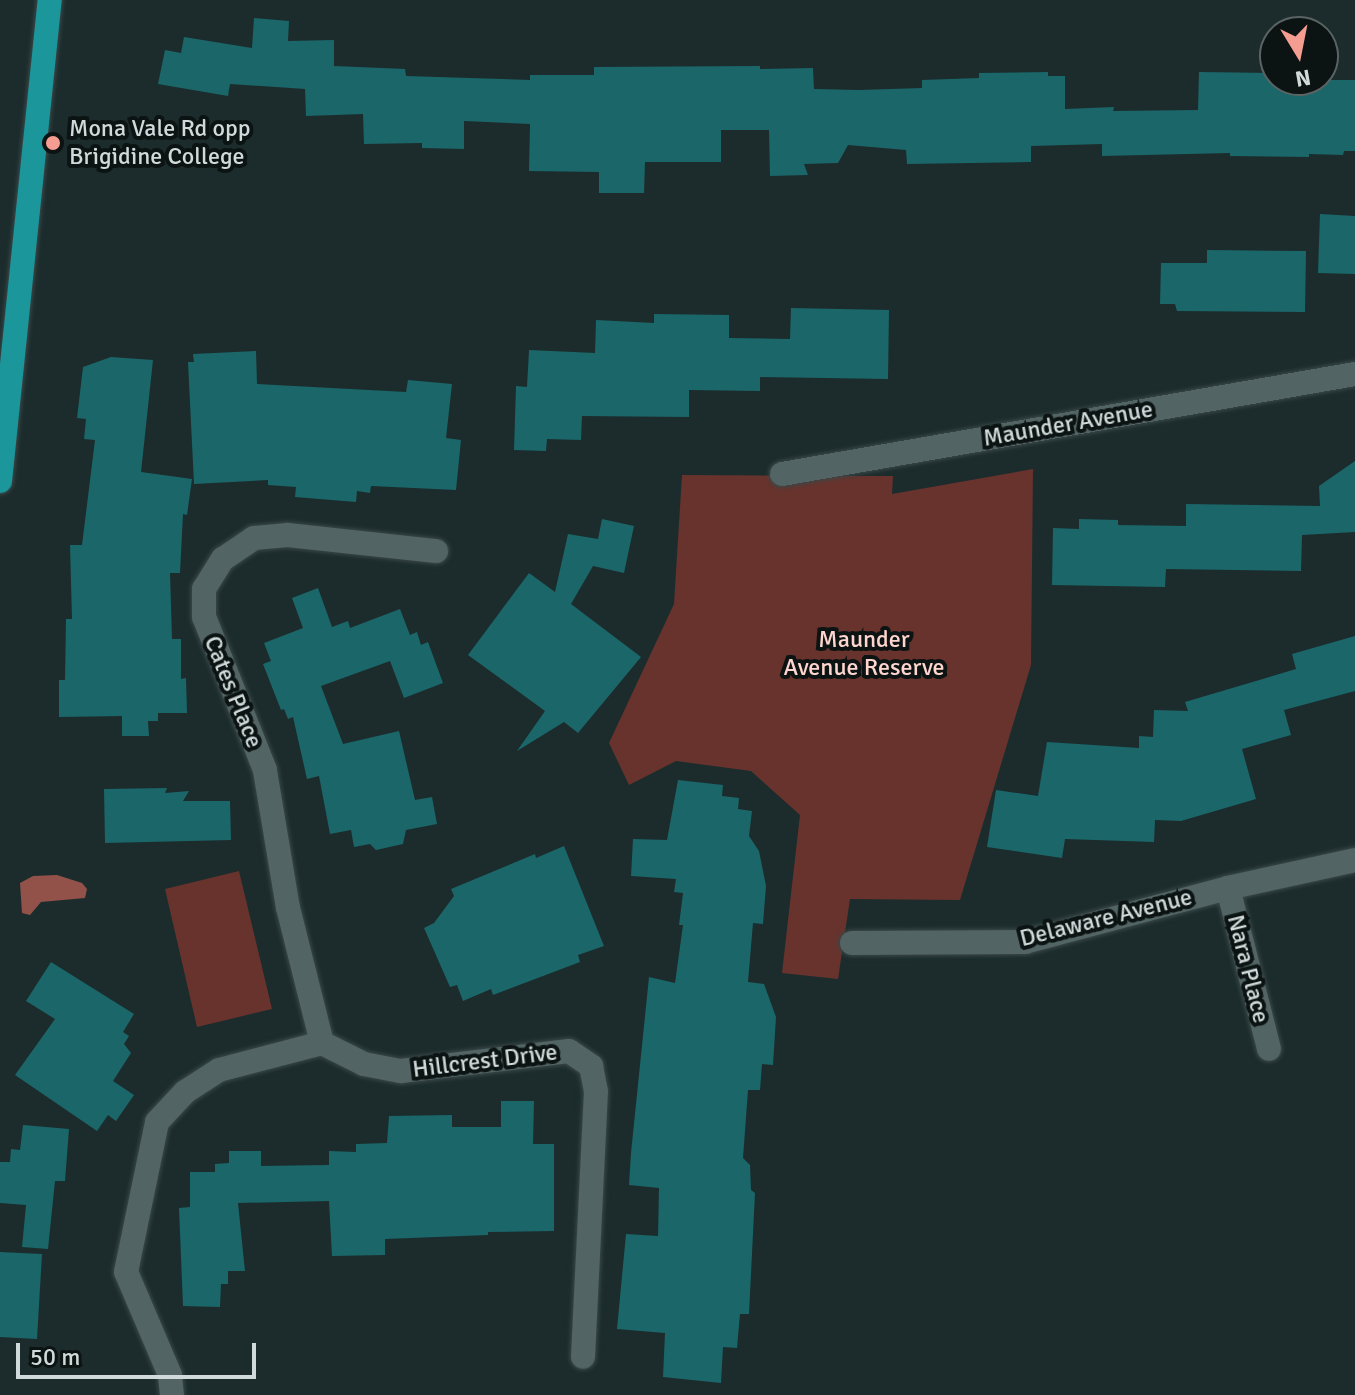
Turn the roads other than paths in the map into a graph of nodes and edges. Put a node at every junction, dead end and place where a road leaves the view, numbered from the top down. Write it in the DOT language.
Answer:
graph roads {
  1 [pos="50,0"];
  2 [pos="1355,374"];
  3 [pos="782,474"];
  4 [pos="0,481"];
  5 [pos="436,551"];
  6 [pos="1355,860"];
  7 [pos="1228,888"];
  8 [pos="852,943"];
  9 [pos="322,1043"];
  10 [pos="1269,1049"];
  11 [pos="583,1357"];
  12 [pos="172,1395"];
  1 -- 4 [label="highway"];
  2 -- 3 [label="street, Maunder Avenue"];
  5 -- 9 [label="street, Cates Place"];
  6 -- 7 [label="street, Delaware Avenue"];
  7 -- 8 [label="street, Delaware Avenue"];
  7 -- 10 [label="street, Nara Place"];
  9 -- 11 [label="street, Hillcrest Drive"];
  9 -- 12 [label="street"];
}
